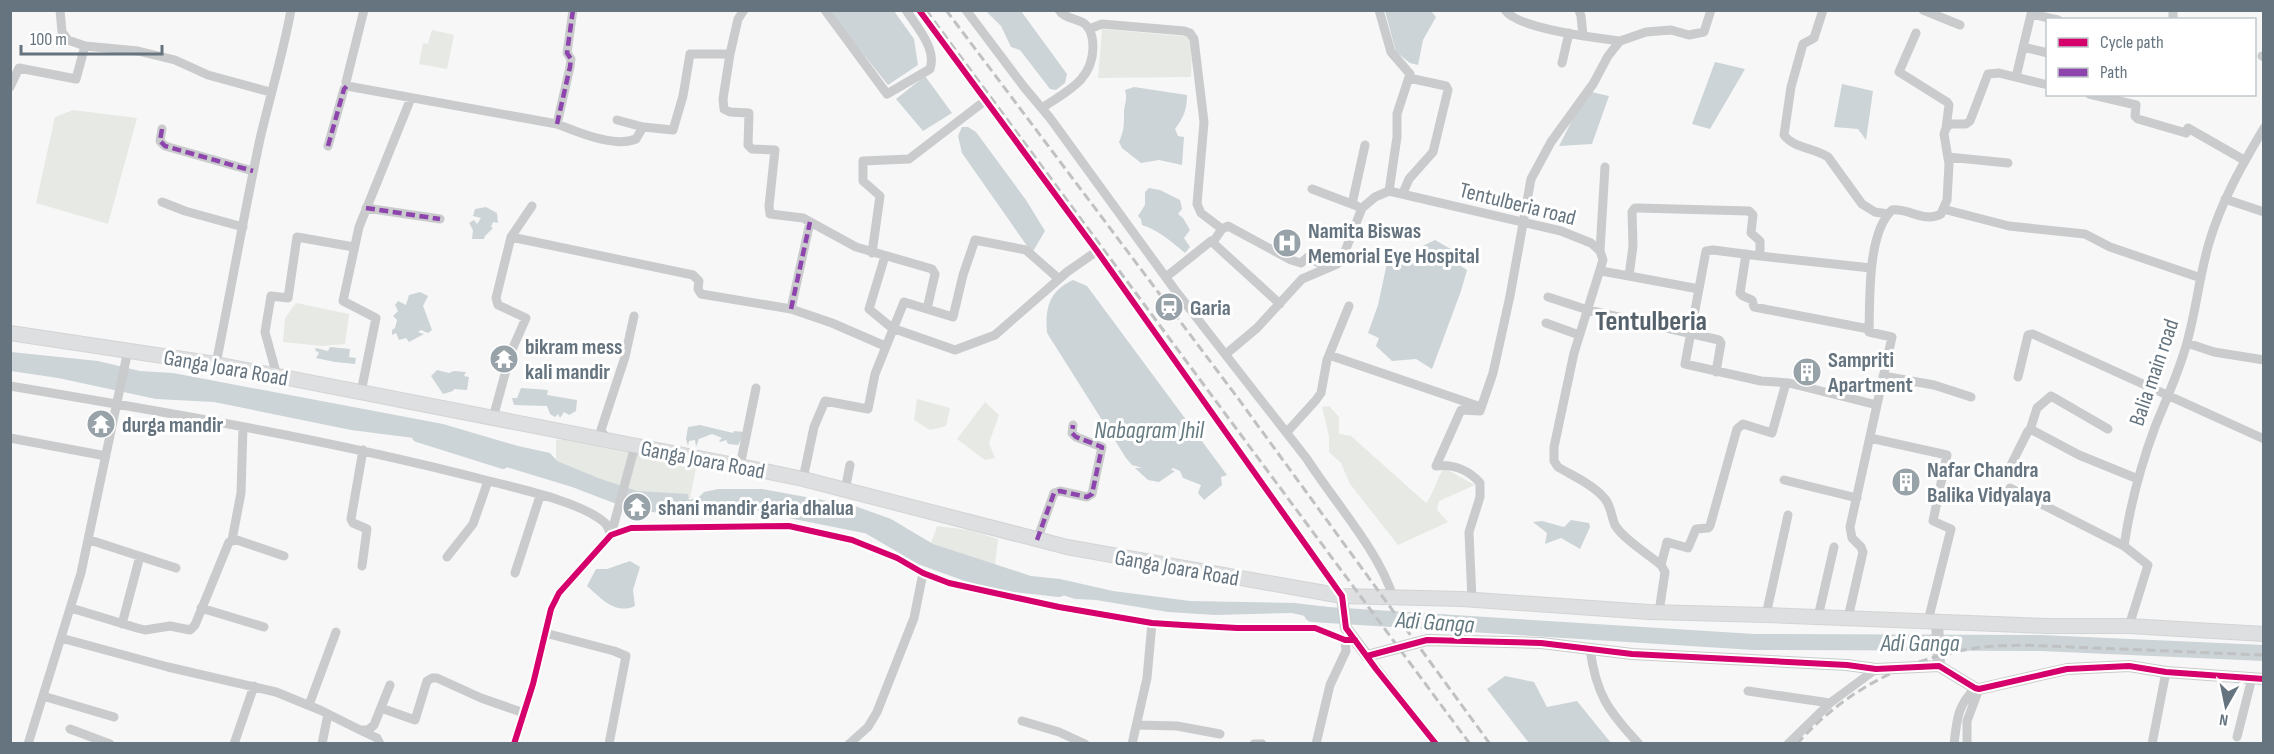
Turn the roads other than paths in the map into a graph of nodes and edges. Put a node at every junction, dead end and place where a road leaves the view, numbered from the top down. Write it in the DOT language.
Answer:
graph roads {
  1 [pos="60,10"];
  2 [pos="291,10"];
  3 [pos="364,10"];
  4 [pos="573,10"];
  5 [pos="744,10"];
  6 [pos="825,10"];
  7 [pos="906,10"];
  8 [pos="919,10"];
  9 [pos="966,10"];
  10 [pos="1059,10"];
  11 [pos="1379,10"];
  12 [pos="1505,10"];
  13 [pos="1579,10"];
  14 [pos="1711,10"];
  15 [pos="1823,10"];
  16 [pos="1923,10"];
  17 [pos="2031,12"];
  18 [pos="2051,18"];
  19 [pos="1960,25"];
  20 [pos="1089,29"];
  21 [pos="1569,33"];
  22 [pos="1916,33"];
  23 [pos="1582,36"];
  24 [pos="1620,41"];
  25 [pos="85,46"];
  26 [pos="2023,47"];
  27 [pos="2046,53"];
  28 [pos="730,54"];
  29 [pos="1562,63"];
  30 [pos="2016,77"];
  31 [pos="1409,78"];
  32 [pos="2046,84"];
  33 [pos="347,86"];
  34 [pos="10,87"];
  35 [pos="270,92"];
  36 [pos="2098,96"];
  37 [pos="411,98"];
  38 [pos="986,100"];
  39 [pos="1042,108"];
  40 [pos="617,120"];
  41 [pos="557,124"];
  42 [pos="643,126"];
  43 [pos="1946,128"];
  44 [pos="2264,128"];
  45 [pos="162,129"];
  46 [pos="1365,145"];
  47 [pos="328,146"];
  48 [pos="1948,157"];
  49 [pos="2244,160"];
  50 [pos="2008,163"];
  51 [pos="1605,167"];
  52 [pos="254,171"];
  53 [pos="1312,189"];
  54 [pos="1389,191"];
  55 [pos="1403,193"];
  56 [pos="2225,199"];
  57 [pos="162,202"];
  58 [pos="1352,204"];
  59 [pos="532,206"];
  60 [pos="366,208"];
  61 [pos="1362,208"];
  62 [pos="1943,209"];
  63 [pos="2264,212"];
  64 [pos="1888,214"];
  65 [pos="440,219"];
  66 [pos="810,222"];
  67 [pos="1524,222"];
  68 [pos="243,227"];
  69 [pos="1222,229"];
  70 [pos="511,237"];
  71 [pos="1213,242"];
  72 [pos="354,248"];
  73 [pos="1097,251"];
  74 [pos="1600,251"];
  75 [pos="872,253"];
  76 [pos="1746,254"];
  77 [pos="885,256"];
  78 [pos="1760,256"];
  79 [pos="1328,268"];
  80 [pos="1871,268"];
  81 [pos="1600,271"];
  82 [pos="1629,276"];
  83 [pos="1166,277"];
  84 [pos="2201,278"];
  85 [pos="1059,279"];
  86 [pos="1699,289"];
  87 [pos="1548,297"];
  88 [pos="1280,304"];
  89 [pos="1349,306"];
  90 [pos="791,309"];
  91 [pos="927,309"];
  92 [pos="1588,310"];
  93 [pos="634,316"];
  94 [pos="1546,323"];
  95 [pos="892,328"];
  96 [pos="1869,329"];
  97 [pos="10,333"];
  98 [pos="1690,334"];
  99 [pos="1579,335"];
  100 [pos="2187,343"];
  101 [pos="885,346"];
  102 [pos="128,350"];
  103 [pos="1226,354"];
  104 [pos="1329,355"];
  105 [pos="2264,360"];
  106 [pos="216,364"];
  107 [pos="1716,372"];
  108 [pos="277,376"];
  109 [pos="1883,376"];
  110 [pos="2018,377"];
  111 [pos="1786,383"];
  112 [pos="10,386"];
  113 [pos="756,387"];
  114 [pos="361,392"];
  115 [pos="2169,396"];
  116 [pos="1971,397"];
  117 [pos="119,400"];
  118 [pos="1877,405"];
  119 [pos="1481,407"];
  120 [pos="493,418"];
  121 [pos="1073,425"];
  122 [pos="243,427"];
  123 [pos="2108,429"];
  124 [pos="2030,430"];
  125 [pos="1287,432"];
  126 [pos="10,438"];
  127 [pos="1870,438"];
  128 [pos="2264,439"];
  129 [pos="607,440"];
  130 [pos="635,446"];
  131 [pos="363,450"];
  132 [pos="106,456"];
  133 [pos="850,465"];
  134 [pos="740,466"];
  135 [pos="2009,469"];
  136 [pos="803,479"];
  137 [pos="1784,480"];
  138 [pos="2138,480"];
  139 [pos="488,481"];
  140 [pos="2010,488"];
  141 [pos="845,490"];
  142 [pos="540,496"];
  143 [pos="1857,498"];
  144 [pos="1788,515"];
  145 [pos="611,535"];
  146 [pos="90,540"];
  147 [pos="232,540"];
  148 [pos="1037,540"];
  149 [pos="2124,546"];
  150 [pos="1834,547"];
  151 [pos="140,556"];
  152 [pos="284,556"];
  153 [pos="447,557"];
  154 [pos="1661,565"];
  155 [pos="362,566"];
  156 [pos="177,568"];
  157 [pos="515,573"];
  158 [pos="923,573"];
  159 [pos="1342,596"];
  160 [pos="1393,597"];
  161 [pos="1472,600"];
  162 [pos="71,608"];
  163 [pos="201,608"];
  164 [pos="1659,612"];
  165 [pos="1766,615"];
  166 [pos="1818,617"];
  167 [pos="1848,618"];
  168 [pos="1932,620"];
  169 [pos="1152,623"];
  170 [pos="122,624"];
  171 [pos="2129,626"];
  172 [pos="264,627"];
  173 [pos="336,632"];
  174 [pos="545,633"];
  175 [pos="2264,634"];
  176 [pos="1349,636"];
  177 [pos="62,638"];
  178 [pos="1590,649"];
  179 [pos="1367,656"];
  180 [pos="1938,666"];
  181 [pos="1876,669"];
  182 [pos="2166,672"];
  183 [pos="2258,678"];
  184 [pos="390,685"];
  185 [pos="254,686"];
  186 [pos="1977,689"];
  187 [pos="1748,691"];
  188 [pos="43,696"];
  189 [pos="1830,703"];
  190 [pos="309,705"];
  191 [pos="381,708"];
  192 [pos="524,713"];
  193 [pos="328,714"];
  194 [pos="114,717"];
  195 [pos="1022,722"];
  196 [pos="1137,724"];
  197 [pos="70,729"];
  198 [pos="360,730"];
  199 [pos="1220,734"];
  200 [pos="2237,737"];
  201 [pos="28,744"];
  202 [pos="110,744"];
  203 [pos="234,744"];
  204 [pos="322,744"];
  205 [pos="381,744"];
  206 [pos="514,744"];
  207 [pos="609,744"];
  208 [pos="849,744"];
  209 [pos="1085,744"];
  210 [pos="1132,744"];
  211 [pos="1254,744"];
  212 [pos="1262,744"];
  213 [pos="1316,744"];
  214 [pos="1436,744"];
  215 [pos="1639,744"];
  216 [pos="1788,744"];
  217 [pos="1954,744"];
  218 [pos="1967,744"];
  219 [pos="2152,744"];
  1 -- 25 [label="street"];
  2 -- 35 [label="street"];
  3 -- 33 [label="street"];
  4 -- 41 [label="street"];
  5 -- 28 [label="street"];
  6 -- 7 [label="street"];
  8 -- 38 [label="street"];
  9 -- 39 [label="street"];
  10 -- 20 [label="street"];
  11 -- 31 [label="street"];
  12 -- 21 [label="street"];
  13 -- 23 [label="street"];
  14 -- 24 [label="street"];
  15 -- 64 [label="street"];
  16 -- 19 [label="street"];
  17 -- 18 [label="street"];
  17 -- 26 [label="street"];
  20 -- 39 [label="street"];
  20 -- 69 [label="street"];
  21 -- 23 [label="street"];
  21 -- 29 [label="street"];
  22 -- 43 [label="street"];
  23 -- 24 [label="street"];
  24 -- 67 [label="street"];
  25 -- 34 [label="street"];
  25 -- 35 [label="street"];
  26 -- 27 [label="street"];
  26 -- 30 [label="street"];
  28 -- 42 [label="street"];
  28 -- 66 [label="street"];
  30 -- 32 [label="street"];
  30 -- 43 [label="street"];
  31 -- 54 [label="street"];
  31 -- 55 [label="street"];
  33 -- 37 [label="street"];
  33 -- 47 [label="street"];
  35 -- 52 [label="street"];
  36 -- 49 [label="street"];
  37 -- 41 [label="street"];
  37 -- 60 [label="street"];
  38 -- 73 [label="street"];
  38 -- 75 [label="street"];
  39 -- 83 [label="street"];
  40 -- 42 [label="street"];
  41 -- 42 [label="street"];
  43 -- 48 [label="street"];
  44 -- 49 [label="street, Balia main road"];
  45 -- 52 [label="street"];
  46 -- 58 [label="street"];
  48 -- 50 [label="street"];
  48 -- 62 [label="street"];
  49 -- 56 [label="street, Balia main road"];
  51 -- 74 [label="street"];
  52 -- 68 [label="street"];
  53 -- 58 [label="street"];
  54 -- 55 [label="street, Tentulberia road"];
  54 -- 61 [label="street"];
  55 -- 67 [label="street, Tentulberia road"];
  56 -- 63 [label="street"];
  56 -- 84 [label="street, Balia main road"];
  57 -- 68 [label="street"];
  58 -- 61 [label="street"];
  59 -- 70 [label="street"];
  60 -- 65 [label="street"];
  60 -- 72 [label="street"];
  61 -- 79 [label="street"];
  62 -- 64 [label="street"];
  62 -- 84 [label="street"];
  64 -- 80 [label="street"];
  66 -- 75 [label="street"];
  66 -- 90 [label="street"];
  67 -- 74 [label="street, Tentulberia road"];
  67 -- 119 [label="street"];
  68 -- 106 [label="street"];
  69 -- 71 [label="street"];
  69 -- 79 [label="street"];
  70 -- 90 [label="street"];
  70 -- 120 [label="street"];
  71 -- 83 [label="street"];
  71 -- 88 [label="street"];
  72 -- 108 [label="street"];
  72 -- 114 [label="street"];
  73 -- 85 [label="street"];
  73 -- 159 [label="street"];
  74 -- 81 [label="street"];
  75 -- 77 [label="street"];
  76 -- 78 [label="street"];
  76 -- 86 [label="street"];
  76 -- 96 [label="street"];
  77 -- 91 [label="street"];
  77 -- 95 [label="street"];
  78 -- 80 [label="street"];
  78 -- 82 [label="street"];
  79 -- 88 [label="street"];
  80 -- 96 [label="street"];
  81 -- 82 [label="street"];
  81 -- 92 [label="street"];
  82 -- 86 [label="street"];
  83 -- 103 [label="street"];
  84 -- 100 [label="street, Balia main road"];
  85 -- 91 [label="street"];
  85 -- 95 [label="street"];
  86 -- 98 [label="street"];
  87 -- 92 [label="street"];
  88 -- 103 [label="street"];
  89 -- 104 [label="street"];
  90 -- 101 [label="street"];
  91 -- 95 [label="street"];
  92 -- 98 [label="street"];
  92 -- 99 [label="street"];
  93 -- 129 [label="street"];
  94 -- 99 [label="street"];
  95 -- 101 [label="street"];
  96 -- 109 [label="street"];
  97 -- 102 [label="main road, Ganga Joara Road"];
  98 -- 107 [label="street"];
  98 -- 107 [label="street"];
  99 -- 154 [label="street"];
  100 -- 105 [label="street"];
  100 -- 115 [label="street, Balia main road"];
  101 -- 136 [label="street"];
  102 -- 106 [label="main road, Ganga Joara Road"];
  102 -- 117 [label="street"];
  103 -- 125 [label="street"];
  104 -- 119 [label="street"];
  104 -- 125 [label="street"];
  106 -- 108 [label="main road, Ganga Joara Road"];
  107 -- 111 [label="street"];
  108 -- 114 [label="main road, Ganga Joara Road"];
  109 -- 116 [label="street"];
  109 -- 118 [label="street"];
  110 -- 115 [label="street"];
  111 -- 118 [label="street"];
  111 -- 154 [label="street"];
  112 -- 117 [label="street"];
  113 -- 134 [label="street"];
  114 -- 120 [label="main road, Ganga Joara Road"];
  115 -- 128 [label="street"];
  115 -- 138 [label="street, Balia main road"];
  117 -- 122 [label="street"];
  117 -- 132 [label="street"];
  118 -- 127 [label="street"];
  119 -- 161 [label="street"];
  120 -- 129 [label="main road, Ganga Joara Road"];
  121 -- 148 [label="street"];
  122 -- 131 [label="street"];
  122 -- 147 [label="street"];
  123 -- 124 [label="street"];
  124 -- 135 [label="street"];
  124 -- 138 [label="street"];
  125 -- 160 [label="street"];
  126 -- 132 [label="street"];
  127 -- 143 [label="street"];
  127 -- 168 [label="street"];
  129 -- 130 [label="main road, Ganga Joara Road"];
  130 -- 134 [label="main road, Ganga Joara Road"];
  130 -- 145 [label="street"];
  131 -- 139 [label="street"];
  131 -- 155 [label="street"];
  132 -- 146 [label="street"];
  133 -- 141 [label="street"];
  134 -- 136 [label="main road, Ganga Joara Road"];
  136 -- 141 [label="main road, Ganga Joara Road"];
  137 -- 143 [label="street"];
  138 -- 149 [label="street, Balia main road"];
  139 -- 142 [label="street"];
  139 -- 153 [label="street"];
  140 -- 149 [label="street"];
  141 -- 148 [label="main road, Ganga Joara Road"];
  142 -- 145 [label="street"];
  142 -- 157 [label="street"];
  143 -- 167 [label="street"];
  144 -- 165 [label="street"];
  145 -- 158 [label="street"];
  145 -- 174 [label="street"];
  146 -- 151 [label="street"];
  146 -- 162 [label="street"];
  147 -- 152 [label="street"];
  147 -- 163 [label="street"];
  148 -- 159 [label="main road, Ganga Joara Road"];
  149 -- 171 [label="street"];
  150 -- 166 [label="street"];
  151 -- 156 [label="street"];
  151 -- 170 [label="street"];
  154 -- 164 [label="street"];
  158 -- 169 [label="street"];
  158 -- 208 [label="street"];
  159 -- 160 [label="main road, Ganga Joara Road"];
  159 -- 176 [label="street"];
  160 -- 161 [label="main road, Ganga Joara Road"];
  161 -- 164 [label="main road, Ganga Joara Road"];
  162 -- 170 [label="street"];
  162 -- 177 [label="street"];
  163 -- 170 [label="street"];
  163 -- 172 [label="street"];
  164 -- 165 [label="main road, Ganga Joara Road"];
  165 -- 166 [label="main road, Ganga Joara Road"];
  166 -- 167 [label="main road, Ganga Joara Road"];
  167 -- 168 [label="main road, Ganga Joara Road"];
  168 -- 171 [label="main road, Ganga Joara Road"];
  168 -- 180 [label="street"];
  169 -- 176 [label="street"];
  169 -- 196 [label="street"];
  171 -- 175 [label="main road, Ganga Joara Road"];
  173 -- 190 [label="street"];
  174 -- 192 [label="street"];
  174 -- 207 [label="street"];
  176 -- 179 [label="street"];
  176 -- 213 [label="street"];
  177 -- 185 [label="street"];
  177 -- 188 [label="street"];
  178 -- 179 [label="street"];
  178 -- 181 [label="street"];
  178 -- 215 [label="street"];
  179 -- 214 [label="street"];
  180 -- 181 [label="street"];
  180 -- 186 [label="street"];
  181 -- 189 [label="street"];
  182 -- 183 [label="street"];
  182 -- 186 [label="street"];
  182 -- 219 [label="street"];
  183 -- 200 [label="street"];
  184 -- 191 [label="street"];
  185 -- 190 [label="street"];
  185 -- 203 [label="street"];
  186 -- 217 [label="street"];
  186 -- 218 [label="street"];
  187 -- 189 [label="street"];
  188 -- 194 [label="street"];
  188 -- 201 [label="street"];
  189 -- 216 [label="street"];
  190 -- 193 [label="street"];
  191 -- 192 [label="street"];
  191 -- 198 [label="street"];
  192 -- 206 [label="street"];
  193 -- 198 [label="street"];
  193 -- 204 [label="street"];
  195 -- 209 [label="street"];
  196 -- 199 [label="street"];
  196 -- 210 [label="street"];
  197 -- 202 [label="street"];
  198 -- 205 [label="street"];
  211 -- 212 [label="street"];
}
